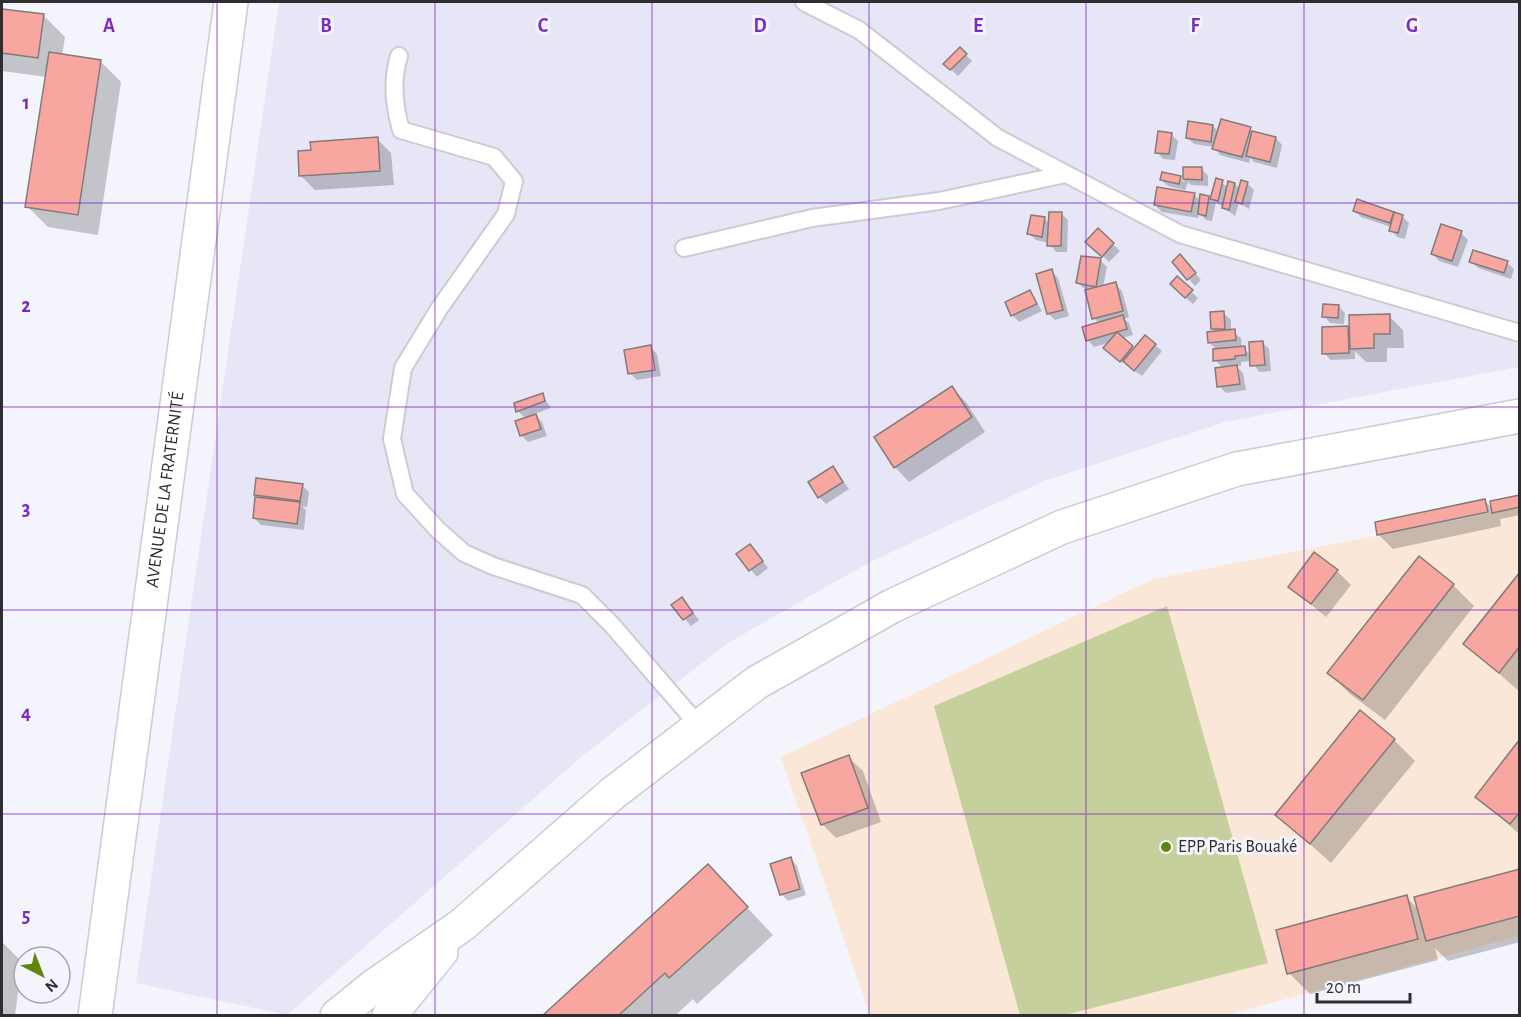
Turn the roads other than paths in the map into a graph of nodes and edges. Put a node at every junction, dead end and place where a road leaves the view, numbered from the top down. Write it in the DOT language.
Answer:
graph roads {
  1 [pos="231,2"];
  2 [pos="804,2"];
  3 [pos="399,56"];
  4 [pos="1066,174"];
  5 [pos="684,248"];
  6 [pos="1520,333"];
  7 [pos="1520,416"];
  8 [pos="700,727"];
  9 [pos="462,925"];
  10 [pos="101,979"];
  11 [pos="95,1016"];
  12 [pos="107,1016"];
  13 [pos="337,1016"];
  14 [pos="390,1016"];
  1 -- 10 [label="street, AVENUE DE LA FRATERNITÉ"];
  2 -- 4 [label="lane"];
  3 -- 8 [label="lane"];
  4 -- 5 [label="lane"];
  4 -- 6 [label="lane"];
  7 -- 8 [label="street"];
  8 -- 9 [label="street"];
  9 -- 13 [label="street"];
  9 -- 14 [label="street"];
  10 -- 11 [label="street, AVENUE DE LA FRATERNITÉ"];
  10 -- 12 [label="street, AVENUE DE LA FRATERNITÉ"];
}
